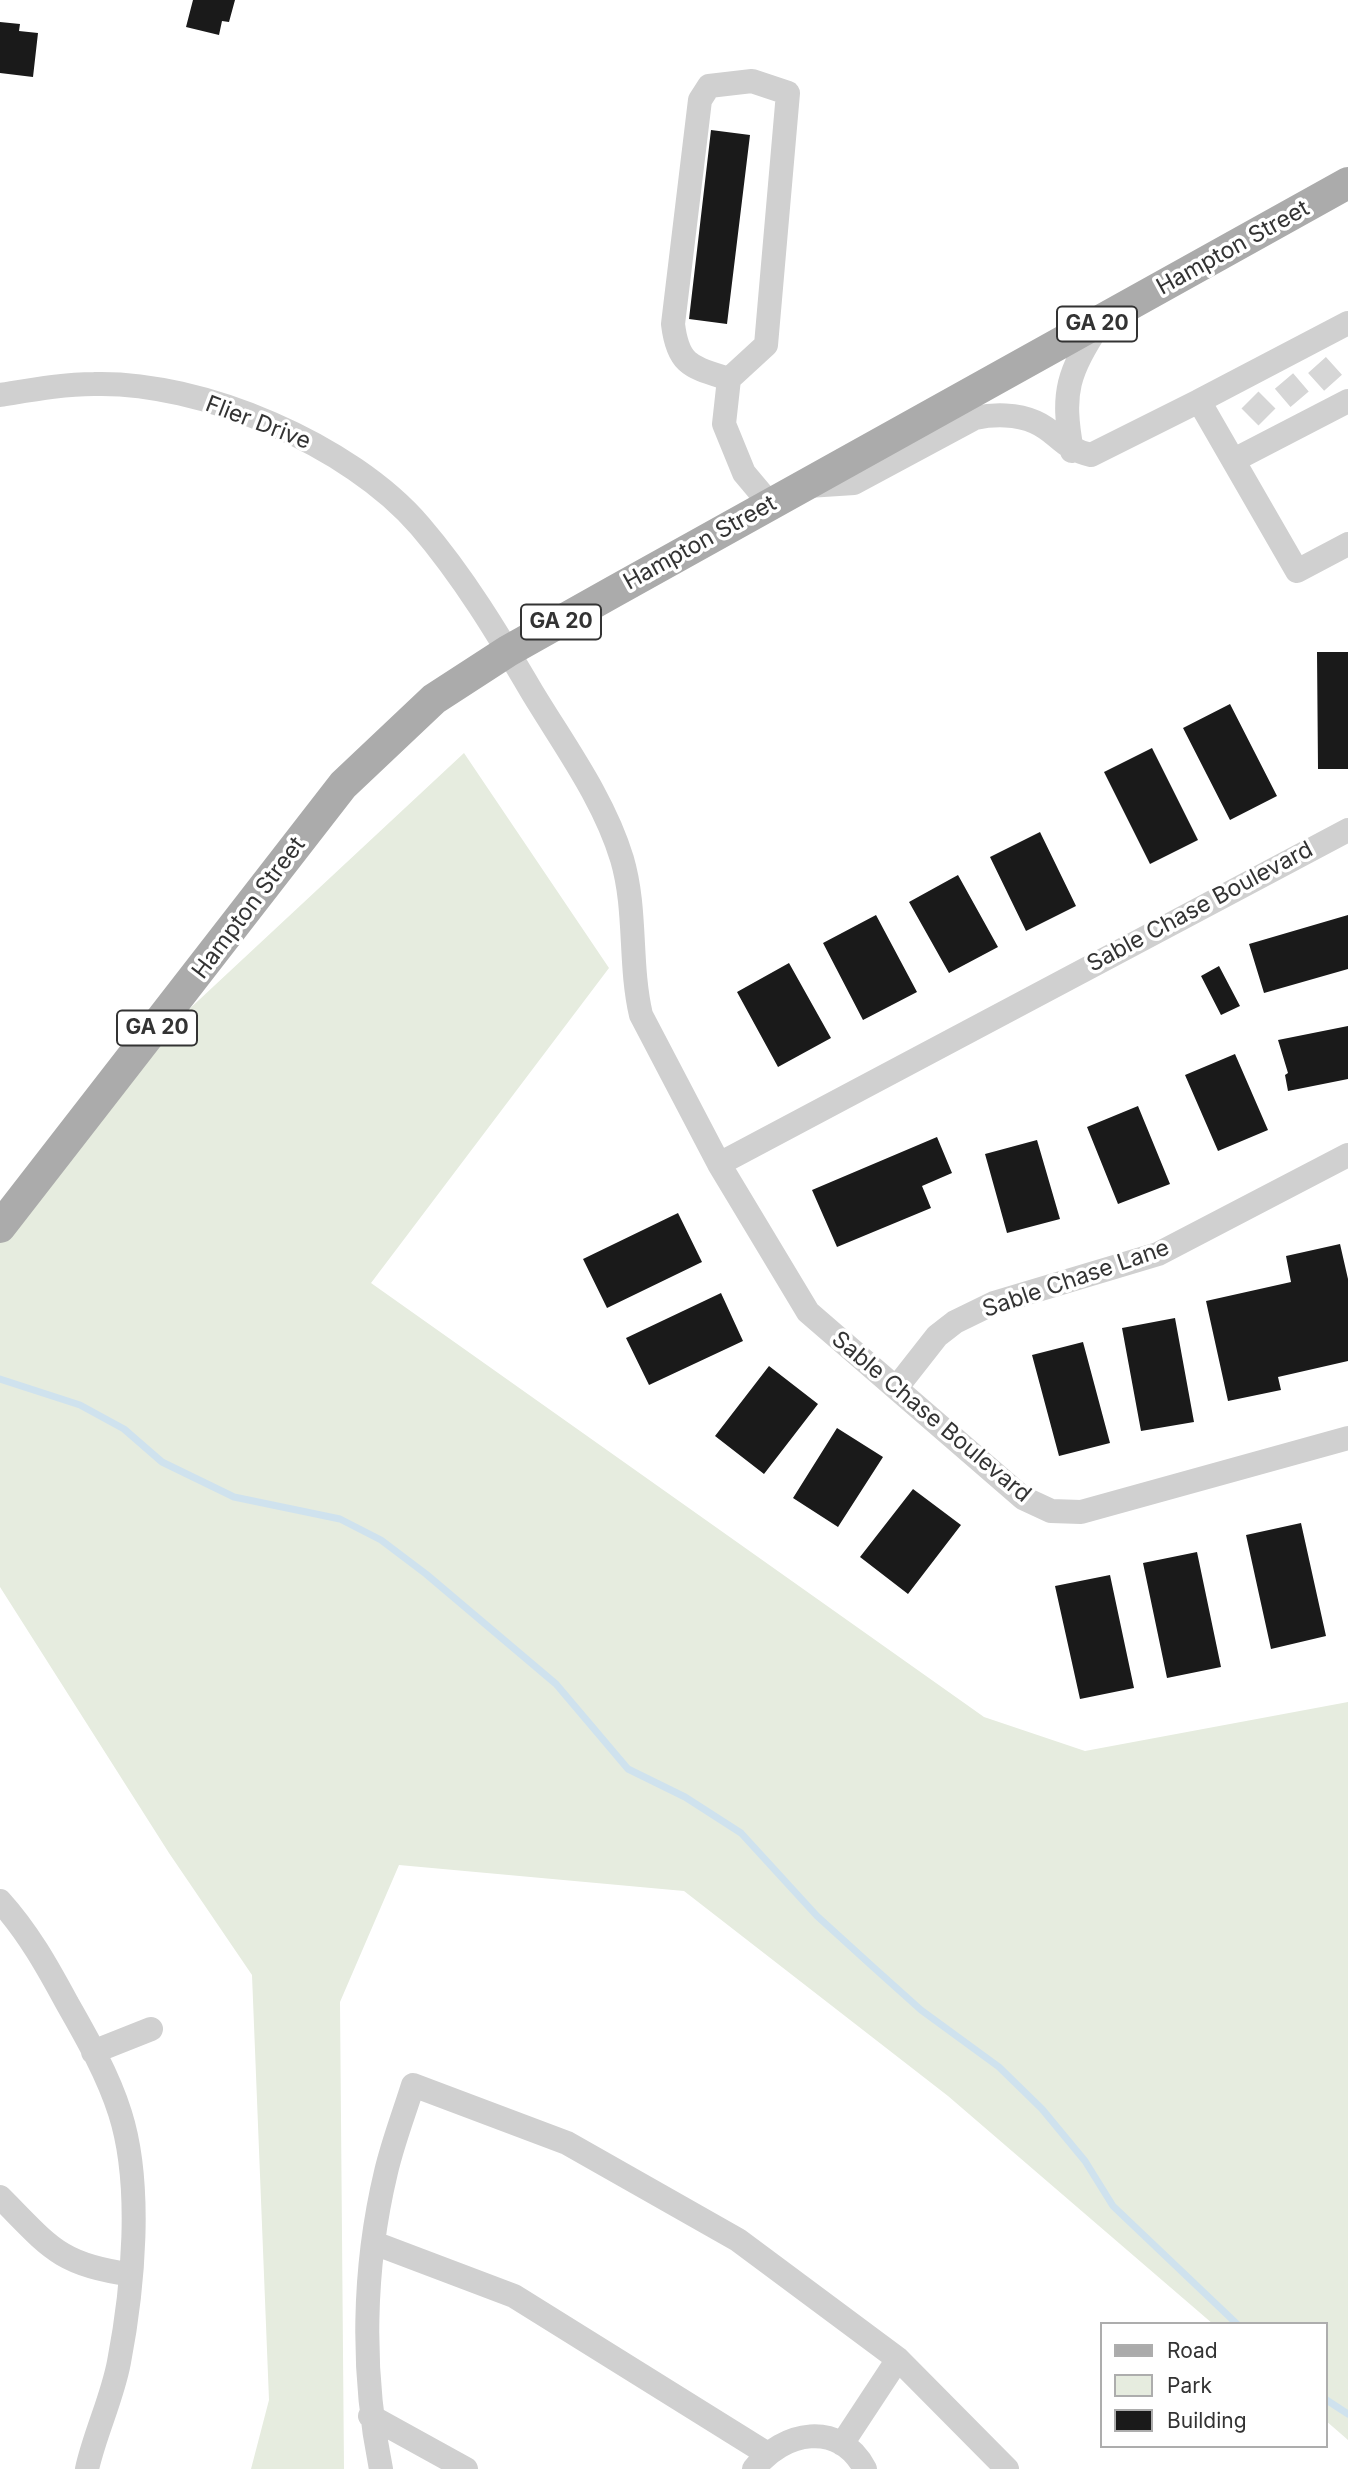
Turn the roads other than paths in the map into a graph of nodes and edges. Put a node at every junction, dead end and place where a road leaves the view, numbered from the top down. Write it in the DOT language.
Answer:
graph roads {
  1 [pos="1346,183"];
  2 [pos="1100,323"];
  3 [pos="1343,332"];
  4 [pos="729,379"];
  5 [pos="0,395"];
  6 [pos="1344,395"];
  7 [pos="1199,401"];
  8 [pos="1072,451"];
  9 [pos="1234,460"];
  10 [pos="800,487"];
  11 [pos="770,503"];
  12 [pos="1348,544"];
  13 [pos="508,651"];
  14 [pos="1348,830"];
  15 [pos="1348,1155"];
  16 [pos="719,1164"];
  17 [pos="0,1227"];
  18 [pos="897,1387"];
  19 [pos="1348,1438"];
  20 [pos="0,1901"];
  21 [pos="151,2029"];
  22 [pos="93,2052"];
  23 [pos="0,2197"];
  24 [pos="374,2243"];
  25 [pos="129,2274"];
  26 [pos="898,2359"];
  27 [pos="370,2416"];
  28 [pos="842,2444"];
  29 [pos="760,2461"];
  30 [pos="87,2469"];
  31 [pos="381,2469"];
  32 [pos="466,2469"];
  33 [pos="865,2469"];
  34 [pos="1007,2469"];
  1 -- 2 [label="main road, Hampton Street / GA 20"];
  2 -- 8 [label="street"];
  2 -- 10 [label="main road, Hampton Street / GA 20"];
  3 -- 7 [label="street"];
  4 -- 4 [label="street"];
  4 -- 11 [label="street"];
  5 -- 13 [label="street, Flier Drive"];
  6 -- 9 [label="street"];
  7 -- 8 [label="street"];
  7 -- 9 [label="street"];
  8 -- 10 [label="street"];
  9 -- 12 [label="street"];
  10 -- 11 [label="main road, Hampton Street / GA 20"];
  11 -- 13 [label="main road, Hampton Street / GA 20"];
  13 -- 16 [label="street, Sable Chase Boulevard"];
  13 -- 17 [label="main road, Hampton Street / GA 20"];
  14 -- 16 [label="street, Sable Chase Boulevard"];
  15 -- 18 [label="street, Sable Chase Lane"];
  16 -- 18 [label="street, Sable Chase Boulevard"];
  18 -- 19 [label="street, Sable Chase Boulevard"];
  20 -- 22 [label="street"];
  21 -- 22 [label="street"];
  22 -- 25 [label="street"];
  23 -- 25 [label="street"];
  24 -- 26 [label="street"];
  24 -- 27 [label="street"];
  24 -- 29 [label="street"];
  25 -- 30 [label="street"];
  26 -- 28 [label="street"];
  26 -- 34 [label="street"];
  27 -- 31 [label="street"];
  27 -- 32 [label="street"];
  28 -- 29 [label="street"];
  28 -- 33 [label="street"];
}
